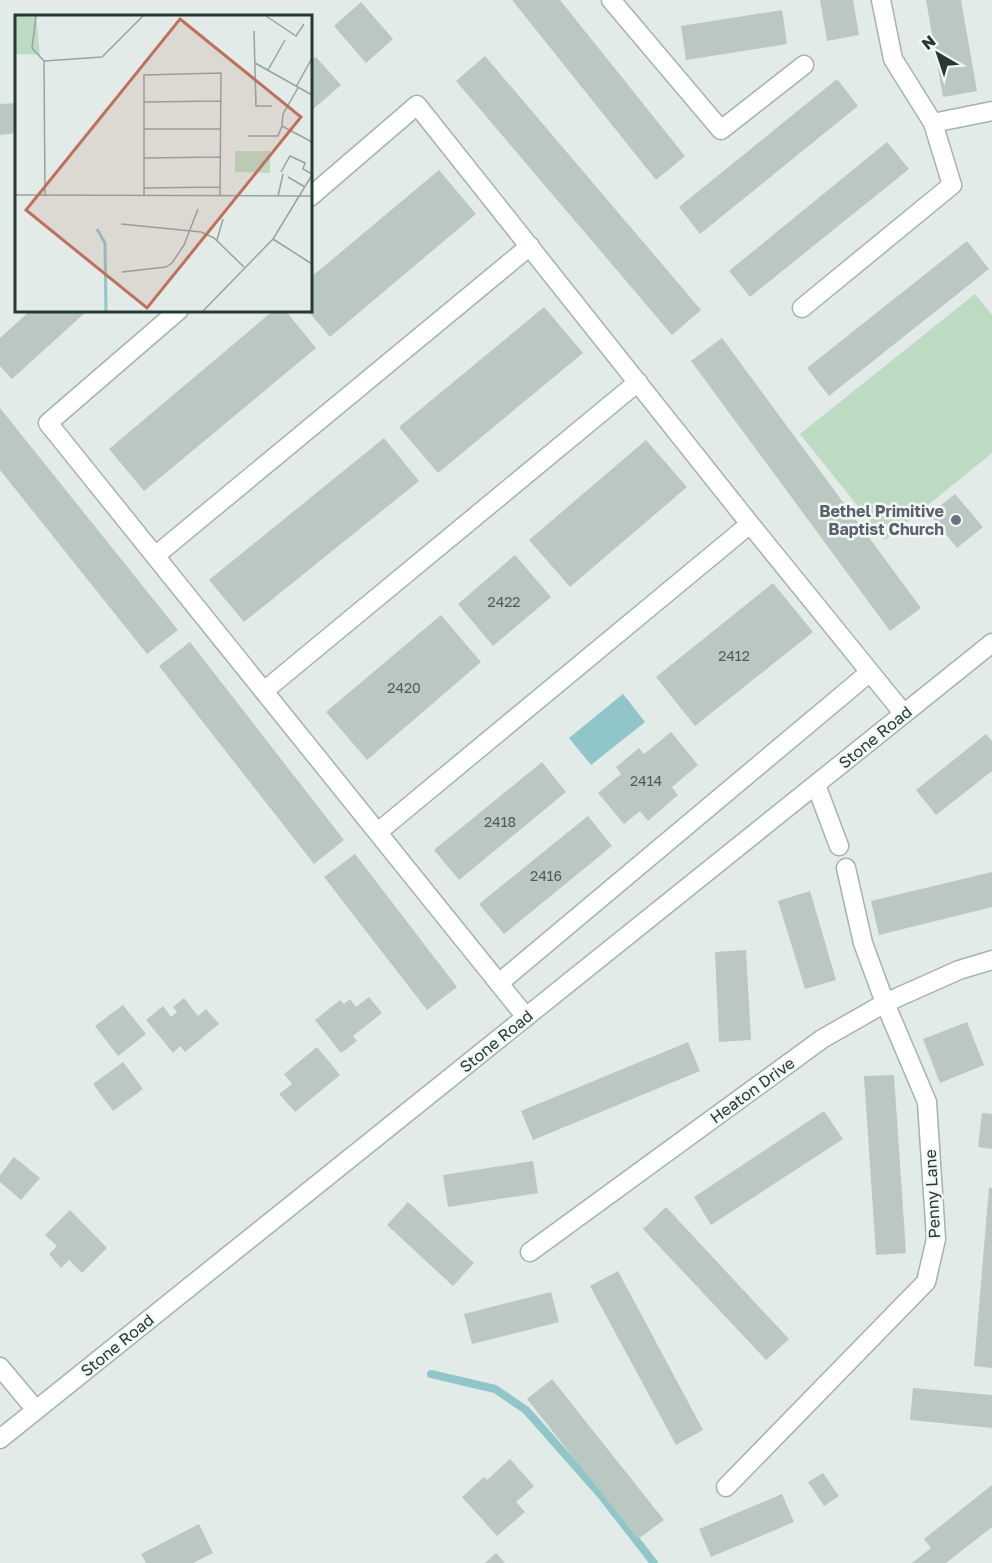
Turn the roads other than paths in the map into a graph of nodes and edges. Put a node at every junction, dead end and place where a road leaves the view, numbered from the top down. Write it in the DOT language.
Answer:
graph roads {
  1 [pos="611,0"];
  2 [pos="881,0"];
  3 [pos="804,65"];
  4 [pos="992,111"];
  5 [pos="933,123"];
  6 [pos="312,195"];
  7 [pos="530,246"];
  8 [pos="802,308"];
  9 [pos="176,312"];
  10 [pos="638,382"];
  11 [pos="750,524"];
  12 [pos="156,556"];
  13 [pos="992,643"];
  14 [pos="870,672"];
  15 [pos="264,691"];
  16 [pos="904,714"];
  17 [pos="816,785"];
  18 [pos="378,832"];
  19 [pos="839,846"];
  20 [pos="846,868"];
  21 [pos="992,960"];
  22 [pos="499,983"];
  23 [pos="885,1003"];
  24 [pos="526,1017"];
  25 [pos="530,1252"];
  26 [pos="0,1367"];
  27 [pos="36,1410"];
  28 [pos="0,1439"];
  29 [pos="726,1487"];
  1 -- 3 [label="street"];
  2 -- 5 [label="street"];
  4 -- 5 [label="street"];
  5 -- 8 [label="street"];
  6 -- 7 [label="street"];
  7 -- 10 [label="street"];
  7 -- 12 [label="street"];
  9 -- 12 [label="street"];
  10 -- 11 [label="street"];
  10 -- 15 [label="street"];
  11 -- 14 [label="street"];
  11 -- 18 [label="street"];
  12 -- 15 [label="street"];
  13 -- 16 [label="street, Stone Road"];
  14 -- 16 [label="street"];
  14 -- 22 [label="street"];
  15 -- 18 [label="street"];
  16 -- 17 [label="street, Stone Road"];
  17 -- 19 [label="street"];
  17 -- 24 [label="street, Stone Road"];
  18 -- 22 [label="street"];
  20 -- 23 [label="street, Penny Lane"];
  21 -- 23 [label="street, Heaton Drive"];
  22 -- 24 [label="street"];
  23 -- 25 [label="street, Heaton Drive"];
  23 -- 29 [label="street, Penny Lane"];
  24 -- 27 [label="street, Stone Road"];
  26 -- 27 [label="street"];
  27 -- 28 [label="street, Stone Road"];
}
